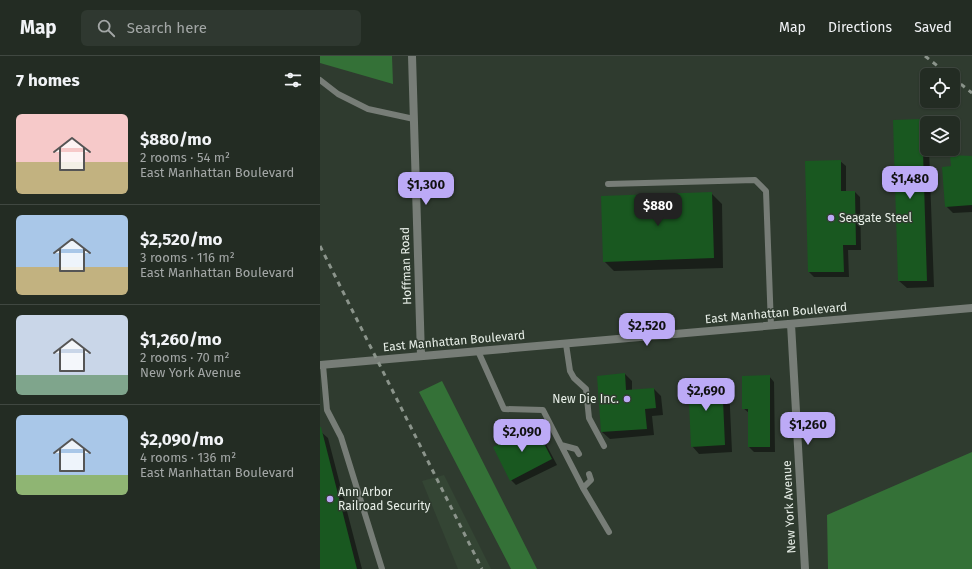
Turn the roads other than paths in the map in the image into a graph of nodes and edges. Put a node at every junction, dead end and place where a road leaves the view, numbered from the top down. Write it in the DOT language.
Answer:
graph roads {
  1 [pos="412,56"];
  2 [pos="320,80"];
  3 [pos="414,119"];
  4 [pos="608,184"];
  5 [pos="972,308"];
  6 [pos="791,324"];
  7 [pos="771,326"];
  8 [pos="566,344"];
  9 [pos="478,351"];
  10 [pos="421,356"];
  11 [pos="321,365"];
  12 [pos="561,445"];
  13 [pos="604,446"];
  14 [pos="579,454"];
  15 [pos="589,474"];
  16 [pos="583,488"];
  17 [pos="609,532"];
  18 [pos="382,569"];
  19 [pos="805,569"];
  1 -- 3 [label="street, Hoffman Road"];
  2 -- 3 [label="lane"];
  3 -- 10 [label="street, Hoffman Road"];
  4 -- 7 [label="lane"];
  5 -- 6 [label="street, East Manhattan Boulevard"];
  6 -- 7 [label="street, East Manhattan Boulevard"];
  6 -- 19 [label="street, New York Avenue"];
  7 -- 8 [label="street, East Manhattan Boulevard"];
  8 -- 9 [label="street, East Manhattan Boulevard"];
  8 -- 13 [label="lane"];
  9 -- 10 [label="street, East Manhattan Boulevard"];
  9 -- 12 [label="lane"];
  10 -- 11 [label="street, East Manhattan Boulevard"];
  11 -- 18 [label="lane"];
  12 -- 14 [label="lane"];
  12 -- 16 [label="lane"];
  15 -- 16 [label="lane"];
  16 -- 17 [label="lane"];
}
